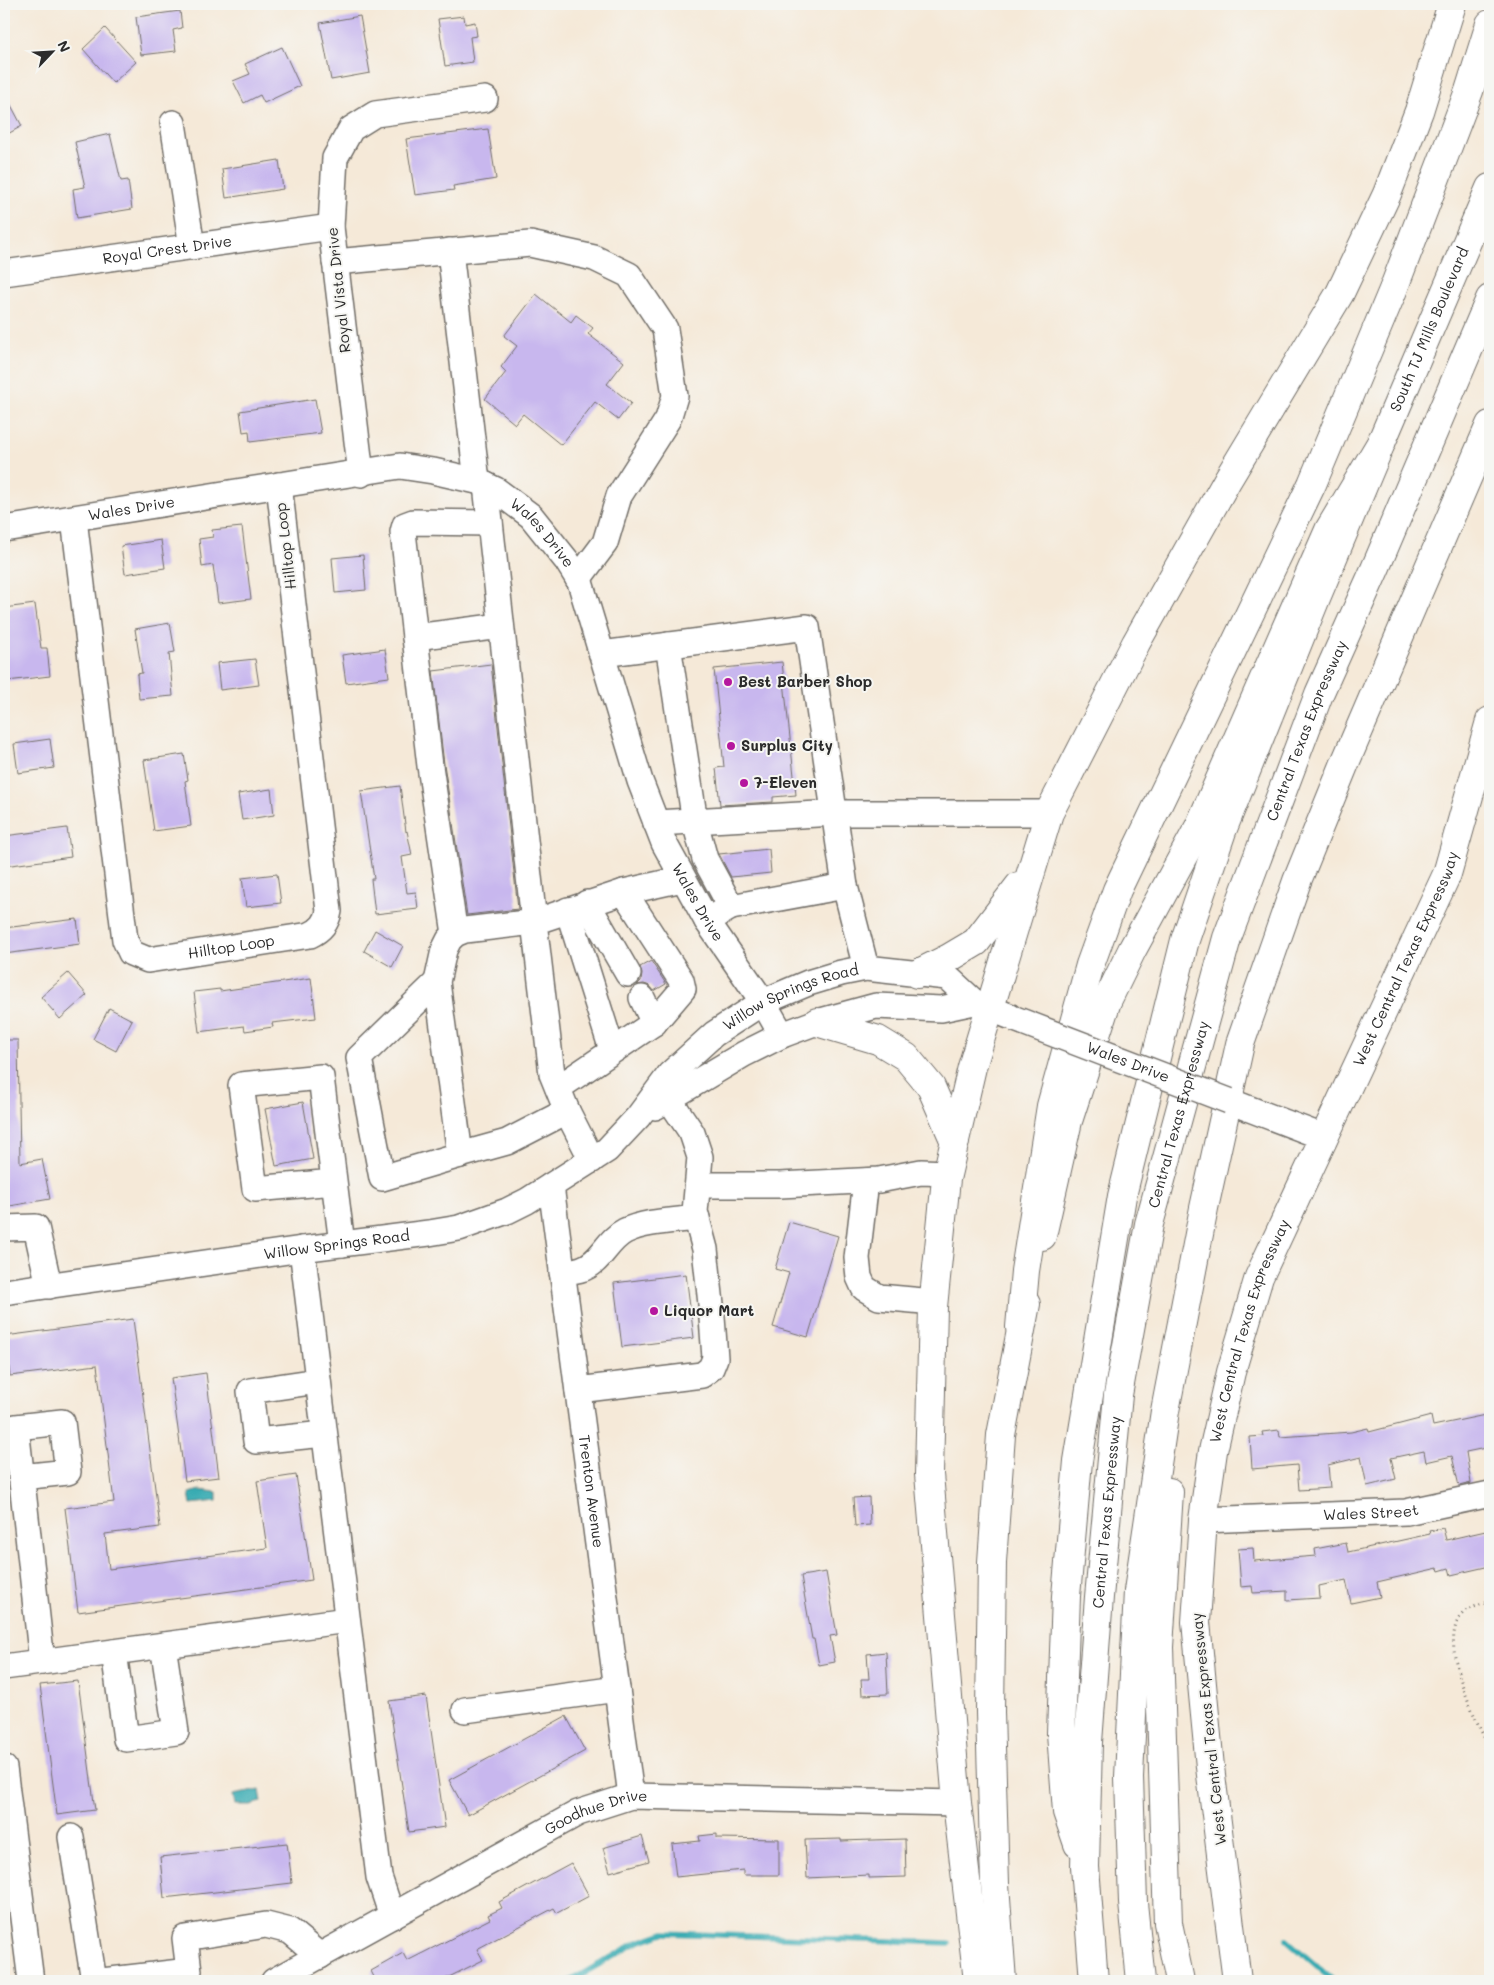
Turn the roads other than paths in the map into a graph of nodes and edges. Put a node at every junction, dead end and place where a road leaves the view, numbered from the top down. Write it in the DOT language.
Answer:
graph roads {
  1 [pos="1452,4"];
  2 [pos="1490,24"];
  3 [pos="485,99"];
  4 [pos="173,123"];
  5 [pos="1490,188"];
  6 [pos="331,227"];
  7 [pos="192,247"];
  8 [pos="450,252"];
  9 [pos="335,262"];
  10 [pos="4,273"];
  11 [pos="1490,299"];
  12 [pos="1490,425"];
  13 [pos="1381,443"];
  14 [pos="361,474"];
  15 [pos="481,483"];
  16 [pos="279,485"];
  17 [pos="74,519"];
  18 [pos="490,523"];
  19 [pos="4,529"];
  20 [pos="578,578"];
  21 [pos="501,626"];
  22 [pos="415,637"];
  23 [pos="668,645"];
  24 [pos="602,654"];
  25 [pos="1490,721"];
  26 [pos="835,813"];
  27 [pos="1049,813"];
  28 [pos="695,822"];
  29 [pos="656,823"];
  30 [pos="1030,873"];
  31 [pos="682,879"];
  32 [pos="845,886"];
  33 [pos="624,892"];
  34 [pos="578,907"];
  35 [pos="731,907"];
  36 [pos="707,921"];
  37 [pos="534,922"];
  38 [pos="455,934"];
  39 [pos="866,968"];
  40 [pos="628,974"];
  41 [pos="917,974"];
  42 [pos="437,982"];
  43 [pos="642,998"];
  44 [pos="763,1002"];
  45 [pos="982,1005"];
  46 [pos="817,1022"];
  47 [pos="654,1023"];
  48 [pos="782,1035"];
  49 [pos="612,1050"];
  50 [pos="558,1088"];
  51 [pos="669,1099"];
  52 [pos="568,1111"];
  53 [pos="638,1117"];
  54 [pos="1323,1137"];
  55 [pos="955,1142"];
  56 [pos="460,1155"];
  57 [pos="592,1160"];
  58 [pos="948,1173"];
  59 [pos="866,1181"];
  60 [pos="334,1182"];
  61 [pos="699,1185"];
  62 [pos="551,1186"];
  63 [pos="697,1218"];
  64 [pos="4,1228"];
  65 [pos="342,1244"];
  66 [pos="302,1249"];
  67 [pos="562,1272"];
  68 [pos="49,1286"];
  69 [pos="4,1292"];
  70 [pos="934,1302"];
  71 [pos="1020,1327"];
  72 [pos="1180,1331"];
  73 [pos="318,1381"];
  74 [pos="578,1390"];
  75 [pos="324,1434"];
  76 [pos="21,1477"];
  77 [pos="1490,1494"];
  78 [pos="1203,1520"];
  79 [pos="347,1620"];
  80 [pos="163,1645"];
  81 [pos="114,1652"];
  82 [pos="42,1662"];
  83 [pos="4,1667"];
  84 [pos="617,1689"];
  85 [pos="466,1710"];
  86 [pos="4,1768"];
  87 [pos="631,1796"];
  88 [pos="957,1803"];
  89 [pos="71,1837"];
  90 [pos="1085,1867"];
  91 [pos="392,1916"];
  92 [pos="320,1956"];
  93 [pos="31,1981"];
  94 [pos="94,1981"];
  95 [pos="102,1981"];
  96 [pos="274,1981"];
  97 [pos="978,1981"];
  98 [pos="1002,1981"];
  99 [pos="1094,1981"];
  100 [pos="1141,1981"];
  101 [pos="1180,1981"];
  102 [pos="1237,1981"];
  1 -- 27 [label="main road"];
  2 -- 71 [label="main road"];
  3 -- 6 [label="street, Royal Vista Drive"];
  4 -- 7 [label="street"];
  5 -- 13 [label="main road, South TJ Mills Boulevard"];
  6 -- 7 [label="street, Royal Crest Drive"];
  6 -- 9 [label="street, Royal Vista Drive"];
  7 -- 10 [label="street, Royal Crest Drive"];
  8 -- 9 [label="street"];
  8 -- 15 [label="street"];
  8 -- 20 [label="street"];
  9 -- 14 [label="street, Royal Vista Drive"];
  11 -- 90 [label="main road, Central Texas Expressway"];
  12 -- 72 [label="main road"];
  13 -- 71 [label="main road"];
  13 -- 90 [label="main road"];
  14 -- 15 [label="street, Wales Drive"];
  14 -- 16 [label="street, Wales Drive"];
  15 -- 18 [label="street"];
  15 -- 20 [label="street, Wales Drive"];
  16 -- 17 [label="street, Wales Drive"];
  16 -- 17 [label="street, Hilltop Loop"];
  17 -- 19 [label="street, Wales Drive"];
  18 -- 21 [label="street"];
  18 -- 22 [label="street"];
  20 -- 24 [label="street, Wales Drive"];
  21 -- 22 [label="street"];
  21 -- 37 [label="street"];
  22 -- 38 [label="street"];
  23 -- 24 [label="street"];
  23 -- 26 [label="street"];
  23 -- 28 [label="street"];
  24 -- 29 [label="street, Wales Drive"];
  25 -- 54 [label="main road, West Central Texas Expressway"];
  26 -- 27 [label="street"];
  26 -- 28 [label="street"];
  26 -- 32 [label="street"];
  27 -- 30 [label="main road"];
  28 -- 29 [label="street"];
  28 -- 35 [label="street"];
  29 -- 31 [label="street, Wales Drive"];
  30 -- 41 [label="main road"];
  30 -- 45 [label="main road"];
  31 -- 33 [label="street"];
  31 -- 36 [label="street, Wales Drive"];
  32 -- 35 [label="street"];
  32 -- 39 [label="street"];
  33 -- 34 [label="street"];
  33 -- 47 [label="street"];
  34 -- 37 [label="street"];
  34 -- 40 [label="street"];
  34 -- 49 [label="street"];
  35 -- 36 [label="street"];
  36 -- 44 [label="street, Wales Drive"];
  37 -- 38 [label="street"];
  37 -- 50 [label="street"];
  38 -- 42 [label="street"];
  39 -- 41 [label="street, Willow Springs Road"];
  39 -- 44 [label="street, Willow Springs Road"];
  41 -- 45 [label="street, Willow Springs Road"];
  42 -- 56 [label="street"];
  42 -- 56 [label="street"];
  43 -- 47 [label="street"];
  44 -- 48 [label="street, Wales Drive"];
  44 -- 53 [label="street, Willow Springs Road"];
  45 -- 46 [label="street, Willow Springs Road"];
  45 -- 54 [label="street, Wales Drive, bridge"];
  45 -- 55 [label="main road"];
  46 -- 48 [label="street, Willow Springs Road"];
  46 -- 55 [label="main road"];
  47 -- 49 [label="street"];
  48 -- 51 [label="street, Willow Springs Road"];
  49 -- 50 [label="street"];
  50 -- 52 [label="street"];
  51 -- 53 [label="street, Willow Springs Road"];
  51 -- 61 [label="street"];
  52 -- 56 [label="street"];
  52 -- 57 [label="street"];
  53 -- 57 [label="street, Willow Springs Road"];
  54 -- 78 [label="main road, West Central Texas Expressway"];
  55 -- 58 [label="main road"];
  57 -- 62 [label="street, Willow Springs Road"];
  58 -- 59 [label="street"];
  58 -- 70 [label="main road"];
  59 -- 61 [label="street"];
  59 -- 70 [label="street"];
  60 -- 60 [label="street"];
  60 -- 65 [label="street"];
  61 -- 63 [label="street"];
  62 -- 65 [label="street, Willow Springs Road"];
  62 -- 67 [label="street, Trenton Avenue"];
  63 -- 67 [label="street"];
  63 -- 74 [label="street"];
  64 -- 68 [label="street"];
  65 -- 66 [label="street, Willow Springs Road"];
  66 -- 68 [label="street, Willow Springs Road"];
  66 -- 73 [label="street"];
  67 -- 74 [label="street, Trenton Avenue"];
  68 -- 69 [label="street, Willow Springs Road"];
  70 -- 88 [label="main road"];
  71 -- 98 [label="main road"];
  72 -- 100 [label="main road"];
  72 -- 101 [label="main road"];
  73 -- 75 [label="street"];
  73 -- 75 [label="street"];
  74 -- 84 [label="street, Trenton Avenue"];
  75 -- 79 [label="street"];
  76 -- 82 [label="street"];
  77 -- 78 [label="street, Wales Street"];
  78 -- 102 [label="main road, West Central Texas Expressway"];
  79 -- 80 [label="street"];
  79 -- 91 [label="street"];
  80 -- 81 [label="street"];
  80 -- 81 [label="street"];
  81 -- 82 [label="street"];
  82 -- 83 [label="street"];
  84 -- 85 [label="street"];
  84 -- 87 [label="street, Trenton Avenue"];
  86 -- 93 [label="street"];
  87 -- 88 [label="street, Goodhue Drive"];
  87 -- 91 [label="street, Goodhue Drive"];
  88 -- 97 [label="main road"];
  89 -- 94 [label="street"];
  90 -- 99 [label="main road, Central Texas Expressway"];
  91 -- 92 [label="street, Goodhue Drive"];
  92 -- 95 [label="street"];
  92 -- 96 [label="street, Goodhue Drive"];
}
